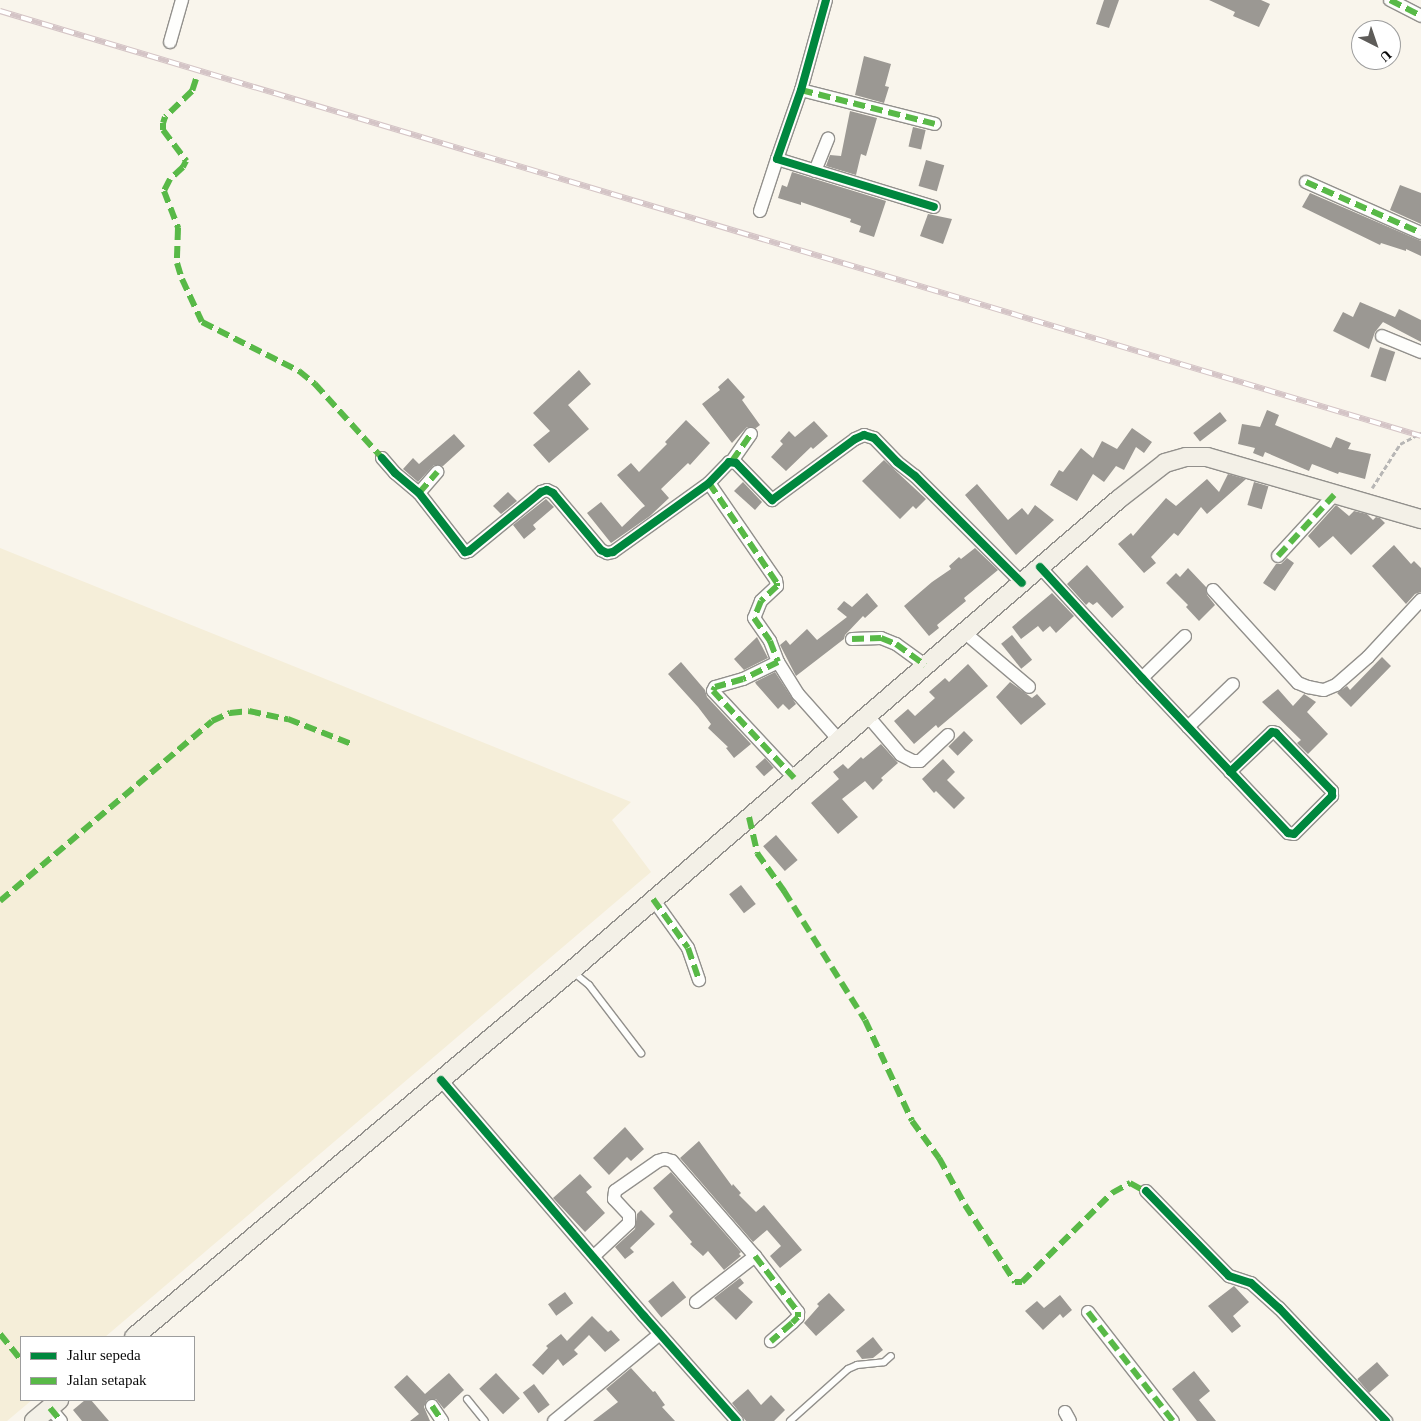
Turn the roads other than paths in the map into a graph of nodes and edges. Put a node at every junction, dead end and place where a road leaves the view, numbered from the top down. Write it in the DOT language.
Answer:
graph roads {
  1 [pos="182,0"];
  2 [pos="826,0"];
  3 [pos="1390,0"];
  4 [pos="1421,16"];
  5 [pos="172,34"];
  6 [pos="801,90"];
  7 [pos="935,124"];
  8 [pos="828,138"];
  9 [pos="777,159"];
  10 [pos="815,171"];
  11 [pos="1306,182"];
  12 [pos="934,207"];
  13 [pos="760,212"];
  14 [pos="1421,233"];
  15 [pos="1382,336"];
  16 [pos="1421,352"];
  17 [pos="751,434"];
  18 [pos="382,458"];
  19 [pos="732,461"];
  20 [pos="437,472"];
  21 [pos="708,483"];
  22 [pos="419,493"];
  23 [pos="1334,495"];
  24 [pos="1421,519"];
  25 [pos="1278,556"];
  26 [pos="1040,567"];
  27 [pos="1022,583"];
  28 [pos="1213,590"];
  29 [pos="1421,600"];
  30 [pos="964,632"];
  31 [pos="1185,636"];
  32 [pos="852,639"];
  33 [pos="778,662"];
  34 [pos="925,665"];
  35 [pos="1142,678"];
  36 [pos="1233,684"];
  37 [pos="1029,687"];
  38 [pos="867,715"];
  39 [pos="1188,727"];
  40 [pos="948,735"];
  41 [pos="839,740"];
  42 [pos="1230,772"];
  43 [pos="794,778"];
  44 [pos="653,899"];
  45 [pos="571,971"];
  46 [pos="699,980"];
  47 [pos="641,1053"];
  48 [pos="441,1080"];
  49 [pos="1146,1191"];
  50 [pos="594,1256"];
  51 [pos="755,1256"];
  52 [pos="696,1302"];
  53 [pos="1088,1312"];
  54 [pos="660,1334"];
  55 [pos="135,1336"];
  56 [pos="771,1341"];
  57 [pos="891,1356"];
  58 [pos="467,1399"];
  59 [pos="432,1406"];
  60 [pos="57,1410"];
  61 [pos="34,1421"];
  62 [pos="442,1421"];
  63 [pos="486,1421"];
  64 [pos="554,1421"];
  65 [pos="737,1421"];
  66 [pos="790,1421"];
  67 [pos="1173,1421"];
  68 [pos="1386,1421"];
  1 -- 5 [label="street"];
  2 -- 6 [label="street"];
  3 -- 4 [label="street"];
  6 -- 7 [label="street"];
  6 -- 9 [label="street"];
  8 -- 10 [label="street"];
  9 -- 10 [label="street"];
  9 -- 13 [label="street"];
  10 -- 12 [label="street"];
  11 -- 14 [label="street"];
  15 -- 16 [label="street"];
  17 -- 19 [label="street"];
  18 -- 22 [label="street"];
  19 -- 21 [label="street"];
  19 -- 27 [label="street"];
  20 -- 22 [label="street"];
  21 -- 22 [label="street"];
  21 -- 33 [label="street"];
  23 -- 24 [label="main road"];
  23 -- 25 [label="street"];
  23 -- 26 [label="main road"];
  26 -- 27 [label="main road"];
  26 -- 35 [label="street"];
  27 -- 30 [label="main road"];
  28 -- 29 [label="street"];
  30 -- 34 [label="main road"];
  30 -- 37 [label="street"];
  31 -- 35 [label="street"];
  32 -- 34 [label="street"];
  33 -- 41 [label="street"];
  33 -- 43 [label="street"];
  34 -- 38 [label="main road"];
  35 -- 39 [label="street"];
  36 -- 39 [label="street"];
  38 -- 40 [label="street"];
  38 -- 41 [label="main road"];
  39 -- 42 [label="street"];
  41 -- 43 [label="main road"];
  42 -- 42 [label="street"];
  43 -- 44 [label="main road"];
  44 -- 45 [label="main road"];
  44 -- 46 [label="street"];
  45 -- 47 [label="lane"];
  45 -- 48 [label="main road"];
  48 -- 50 [label="street"];
  48 -- 55 [label="main road"];
  49 -- 68 [label="street"];
  50 -- 51 [label="street"];
  50 -- 54 [label="street"];
  51 -- 52 [label="street"];
  51 -- 56 [label="street"];
  53 -- 67 [label="street"];
  54 -- 64 [label="street"];
  54 -- 65 [label="street"];
  57 -- 66 [label="lane"];
  58 -- 63 [label="lane"];
  59 -- 62 [label="street"];
  60 -- 61 [label="main road"];
}
